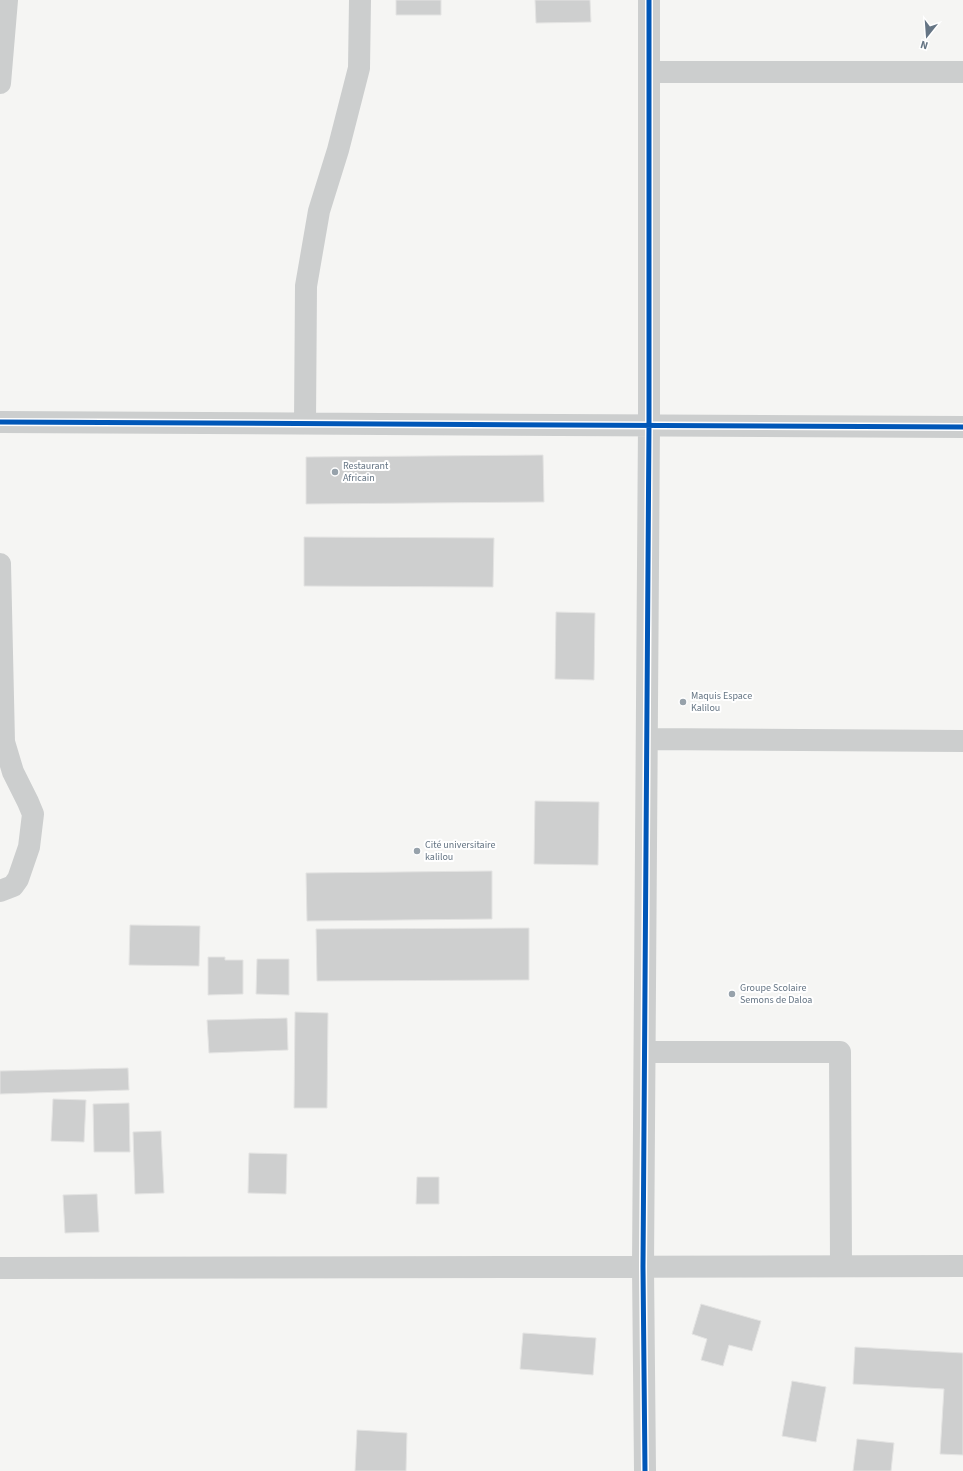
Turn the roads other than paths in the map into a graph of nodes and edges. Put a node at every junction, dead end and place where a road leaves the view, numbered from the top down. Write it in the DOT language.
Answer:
graph roads {
  1 [pos="6,0"];
  2 [pos="360,0"];
  3 [pos="649,0"];
  4 [pos="649,72"];
  5 [pos="963,72"];
  6 [pos="0,83"];
  7 [pos="0,422"];
  8 [pos="305,423"];
  9 [pos="649,424"];
  10 [pos="963,427"];
  11 [pos="0,564"];
  12 [pos="647,739"];
  13 [pos="963,741"];
  14 [pos="0,891"];
  15 [pos="645,1052"];
  16 [pos="841,1266"];
  17 [pos="963,1266"];
  18 [pos="643,1267"];
  19 [pos="0,1268"];
  20 [pos="645,1471"];
  1 -- 6 [label="street"];
  2 -- 8 [label="street"];
  3 -- 4 [label="street"];
  4 -- 5 [label="street"];
  4 -- 9 [label="street"];
  7 -- 8 [label="street"];
  8 -- 9 [label="street"];
  9 -- 10 [label="street"];
  9 -- 12 [label="street"];
  11 -- 14 [label="street"];
  12 -- 13 [label="street"];
  12 -- 15 [label="street"];
  15 -- 16 [label="street"];
  15 -- 18 [label="street"];
  16 -- 17 [label="street"];
  16 -- 18 [label="street"];
  18 -- 19 [label="street"];
  18 -- 20 [label="street"];
}
